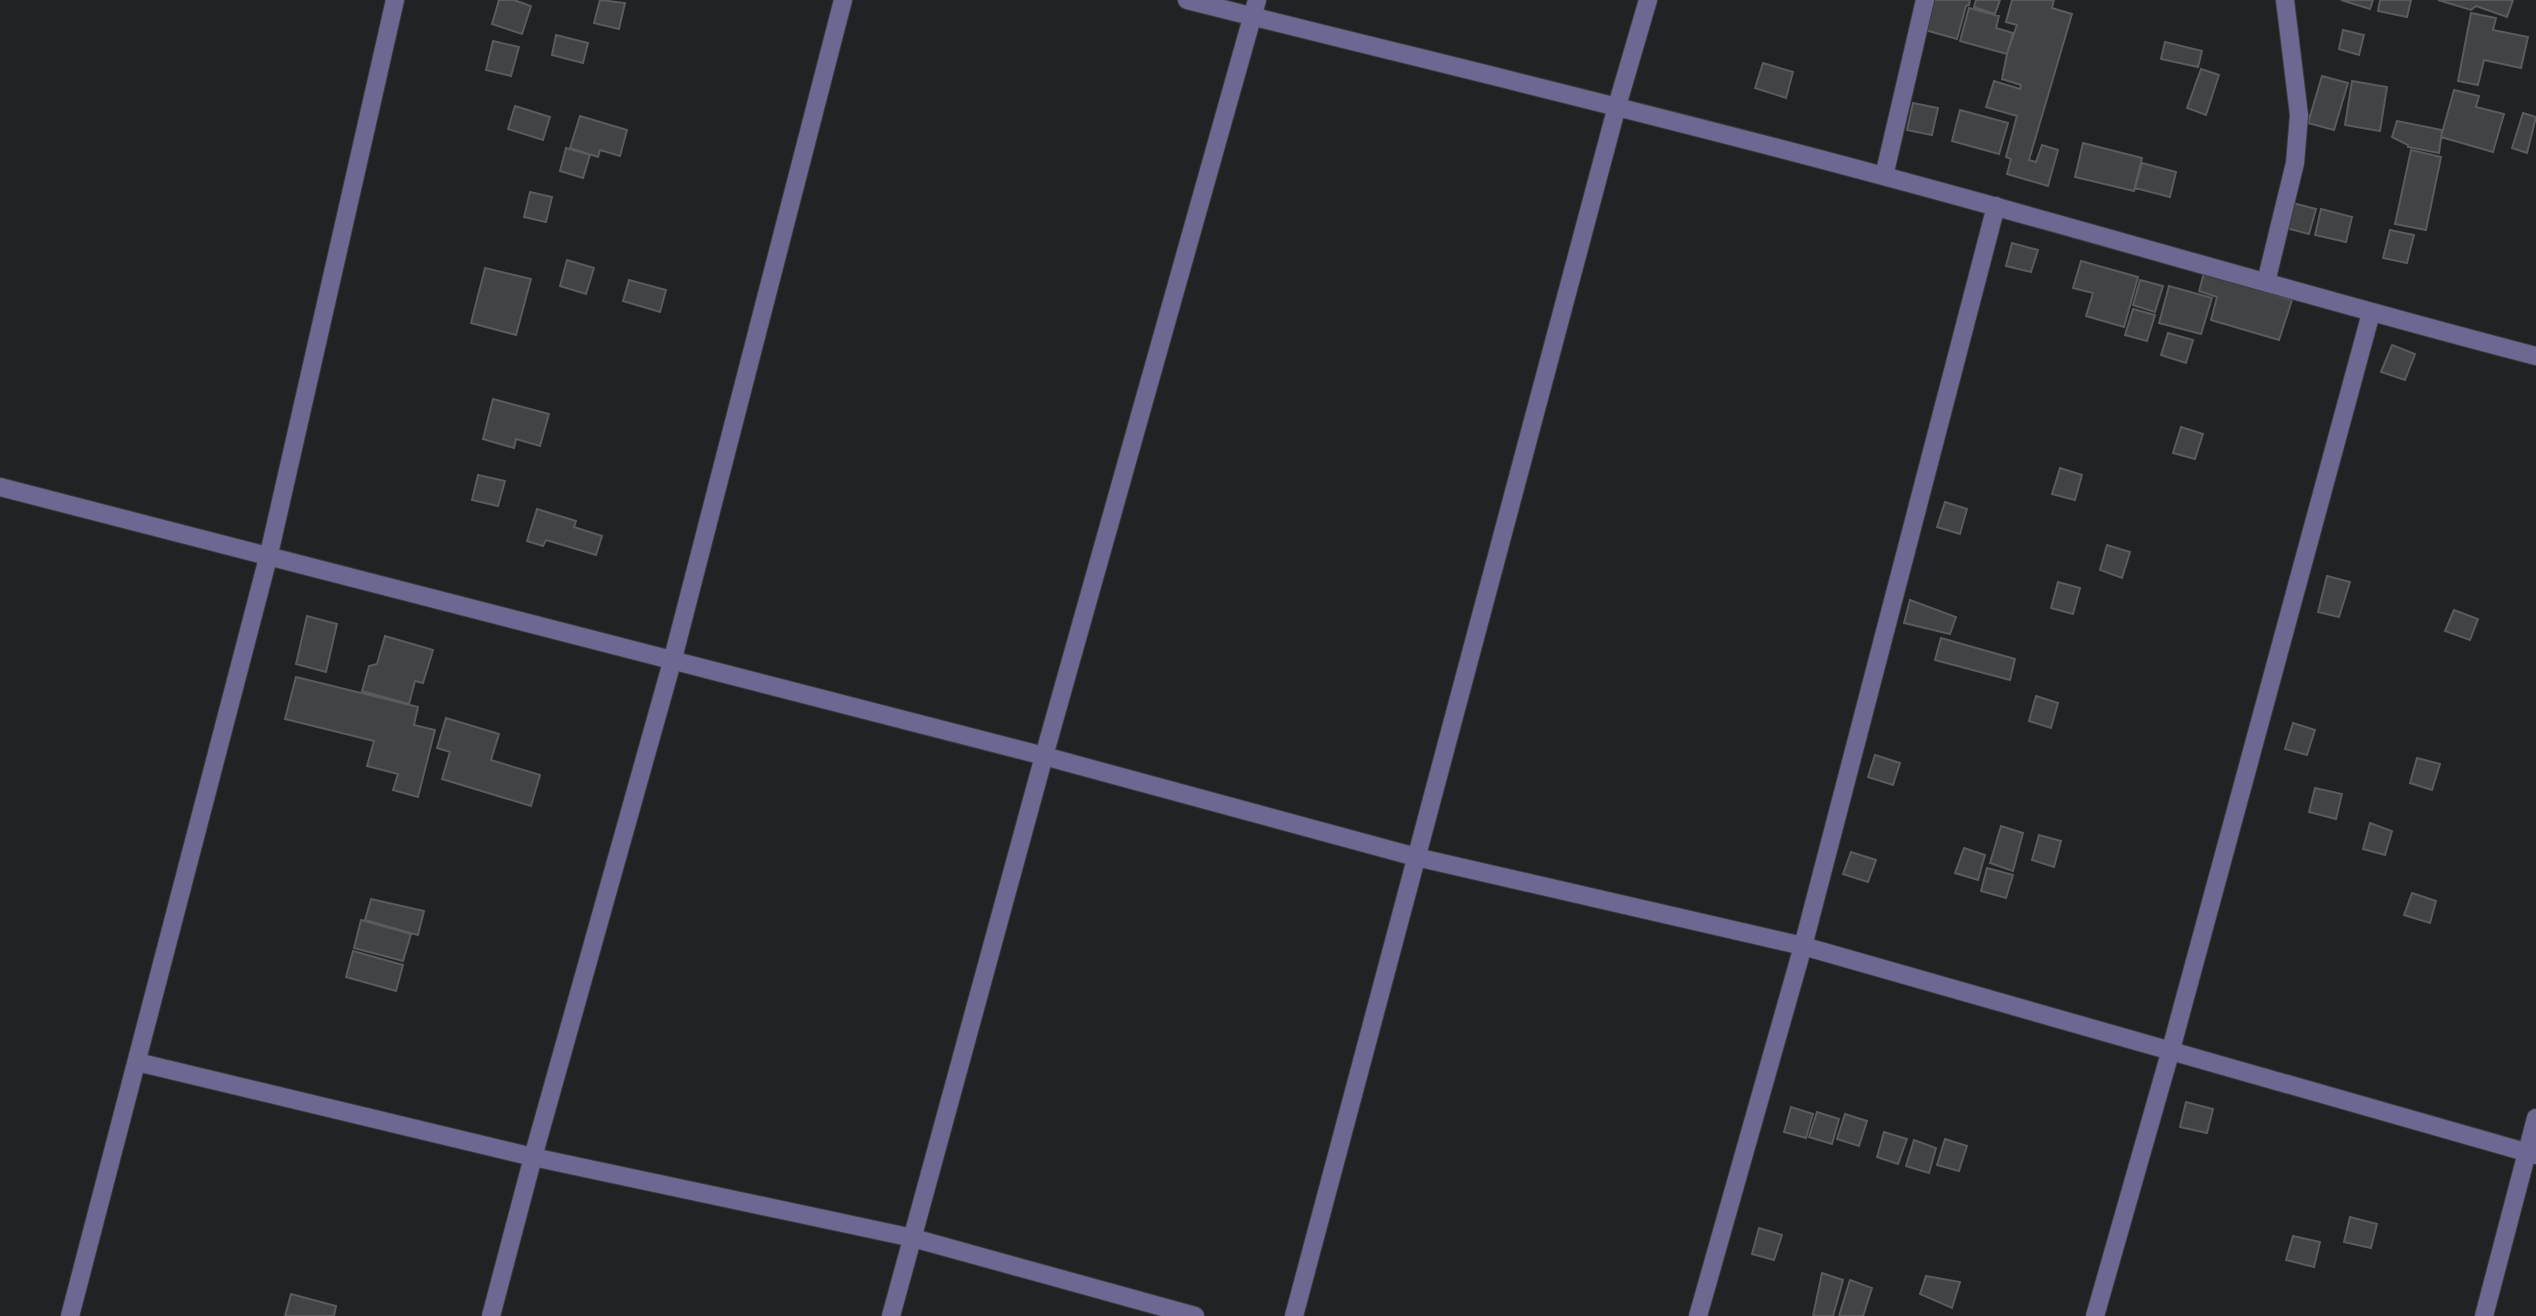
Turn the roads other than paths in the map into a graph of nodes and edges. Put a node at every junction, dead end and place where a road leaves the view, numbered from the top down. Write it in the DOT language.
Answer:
graph roads {
  1 [pos="395,0"];
  2 [pos="842,0"];
  3 [pos="1187,0"];
  4 [pos="1648,0"];
  5 [pos="1925,0"];
  6 [pos="2285,0"];
  7 [pos="1255,8"];
  8 [pos="1617,106"];
  9 [pos="1884,176"];
  10 [pos="1996,206"];
  11 [pos="2266,282"];
  12 [pos="2371,313"];
  13 [pos="2536,356"];
  14 [pos="0,487"];
  15 [pos="269,554"];
  16 [pos="672,662"];
  17 [pos="1044,756"];
  18 [pos="1416,857"];
  19 [pos="1802,946"];
  20 [pos="2170,1052"];
  21 [pos="137,1062"];
  22 [pos="2536,1118"];
  23 [pos="2531,1154"];
  24 [pos="533,1157"];
  25 [pos="913,1238"];
  26 [pos="70,1316"];
  27 [pos="491,1316"];
  28 [pos="891,1316"];
  29 [pos="1195,1316"];
  30 [pos="1294,1316"];
  31 [pos="1698,1316"];
  32 [pos="2095,1316"];
  33 [pos="2484,1316"];
  1 -- 15 [label="street"];
  2 -- 16 [label="street"];
  3 -- 7 [label="street"];
  4 -- 8 [label="street"];
  5 -- 9 [label="street"];
  6 -- 11 [label="street"];
  7 -- 8 [label="street"];
  7 -- 17 [label="street"];
  8 -- 9 [label="street"];
  8 -- 18 [label="street"];
  9 -- 10 [label="street"];
  10 -- 11 [label="street"];
  10 -- 19 [label="street"];
  11 -- 12 [label="street"];
  12 -- 13 [label="street"];
  12 -- 20 [label="street"];
  14 -- 15 [label="street"];
  15 -- 16 [label="street"];
  15 -- 21 [label="street"];
  16 -- 17 [label="street"];
  16 -- 24 [label="street"];
  17 -- 18 [label="street"];
  17 -- 25 [label="street"];
  18 -- 19 [label="street"];
  18 -- 30 [label="street"];
  19 -- 20 [label="street"];
  19 -- 31 [label="street"];
  20 -- 23 [label="street"];
  20 -- 32 [label="street"];
  21 -- 24 [label="street"];
  21 -- 26 [label="street"];
  22 -- 23 [label="street"];
  23 -- 33 [label="street"];
  24 -- 25 [label="street"];
  24 -- 27 [label="street"];
  25 -- 28 [label="street"];
  25 -- 29 [label="street"];
}
